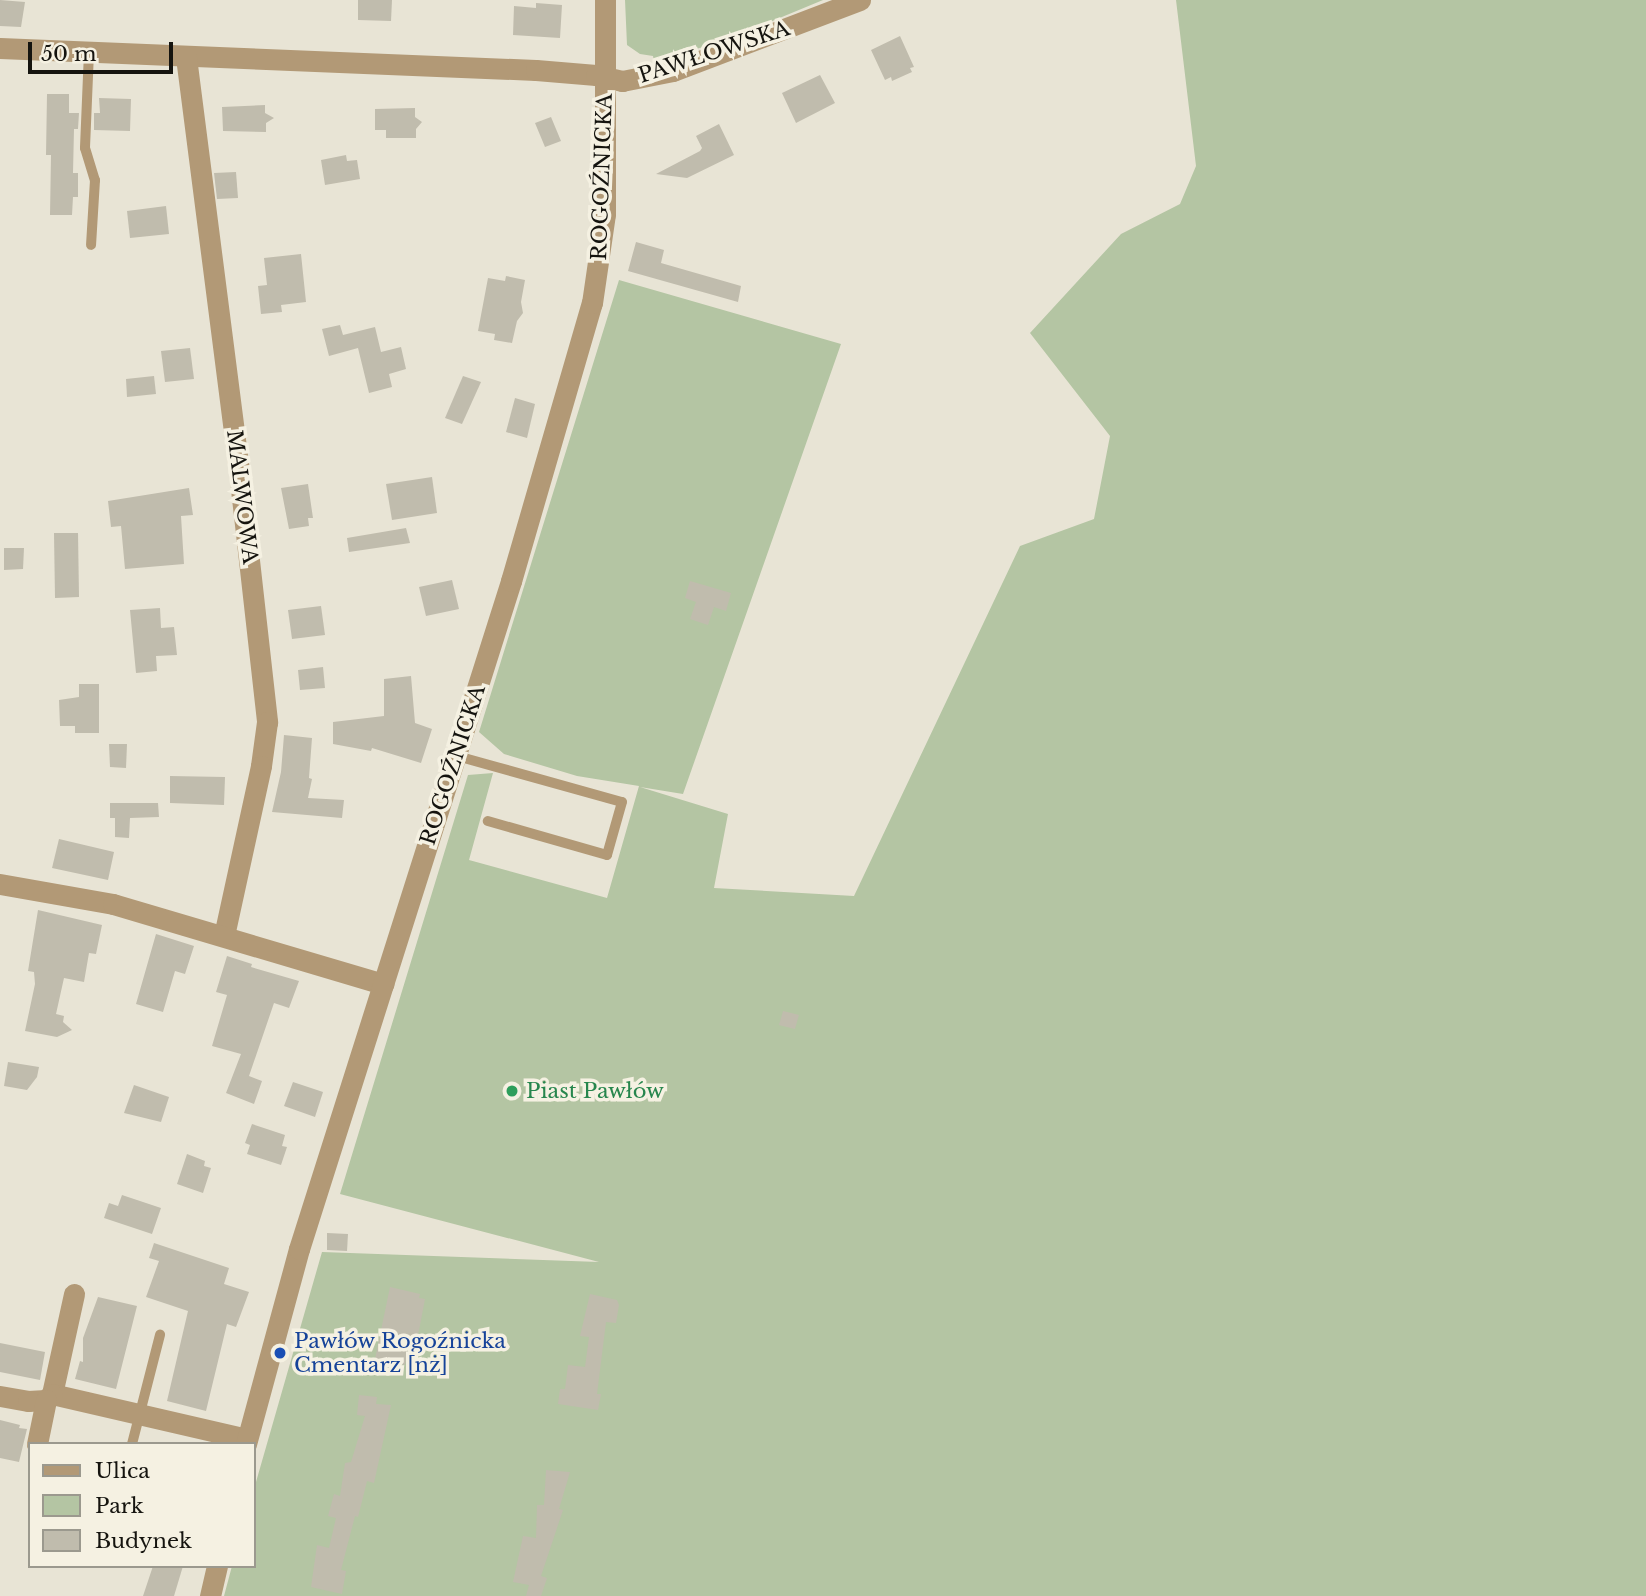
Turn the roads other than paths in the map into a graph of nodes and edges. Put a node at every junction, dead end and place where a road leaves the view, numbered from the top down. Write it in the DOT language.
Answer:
graph roads {
  1 [pos="605,0"];
  2 [pos="860,0"];
  3 [pos="0,48"];
  4 [pos="89,52"];
  5 [pos="186,57"];
  6 [pos="606,76"];
  7 [pos="91,245"];
  8 [pos="457,756"];
  9 [pos="488,821"];
  10 [pos="0,884"];
  11 [pos="225,935"];
  12 [pos="383,984"];
  13 [pos="74,1294"];
  14 [pos="160,1335"];
  15 [pos="0,1396"];
  16 [pos="49,1397"];
  17 [pos="139,1414"];
  18 [pos="38,1442"];
  19 [pos="132,1442"];
  20 [pos="247,1442"];
  21 [pos="217,1568"];
  22 [pos="211,1596"];
  1 -- 6 [label="street, ROGOŹNICKA"];
  2 -- 6 [label="street, PAWŁOWSKA"];
  3 -- 4 [label="street, PAWŁOWSKA"];
  4 -- 5 [label="street, PAWŁOWSKA"];
  4 -- 7 [label="lane"];
  5 -- 6 [label="street, PAWŁOWSKA"];
  5 -- 11 [label="street, MALWOWA"];
  6 -- 8 [label="street, ROGOŹNICKA"];
  8 -- 9 [label="lane"];
  8 -- 12 [label="street, ROGOŹNICKA"];
  10 -- 11 [label="street"];
  11 -- 12 [label="street"];
  12 -- 20 [label="street, ROGOŹNICKA"];
  13 -- 16 [label="street"];
  14 -- 17 [label="lane"];
  15 -- 16 [label="street"];
  16 -- 17 [label="street"];
  16 -- 18 [label="street"];
  17 -- 19 [label="lane"];
  17 -- 20 [label="street"];
  21 -- 22 [label="street"];
}
